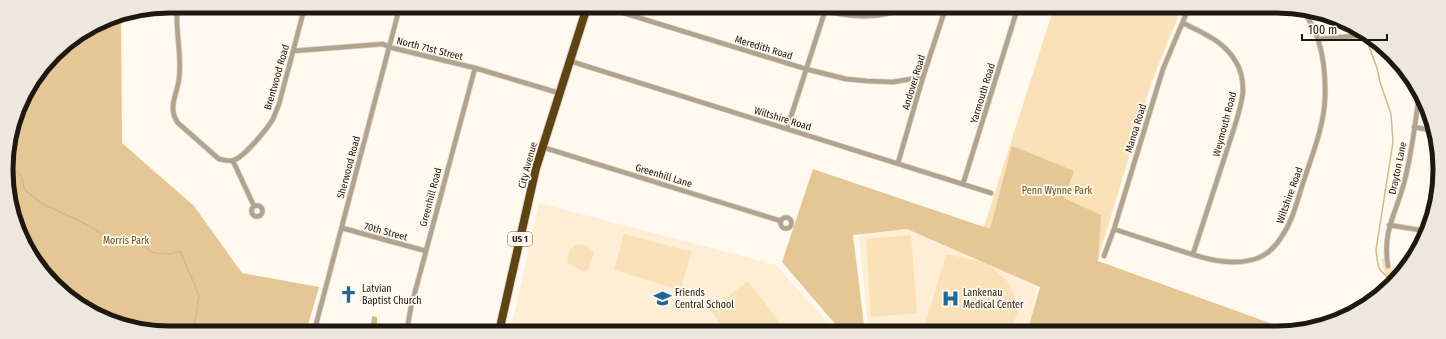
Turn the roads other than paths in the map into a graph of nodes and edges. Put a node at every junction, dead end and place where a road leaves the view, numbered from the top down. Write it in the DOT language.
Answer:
graph roads {
  1 [pos="177,13"];
  2 [pos="303,13"];
  3 [pos="398,13"];
  4 [pos="585,13"];
  5 [pos="624,13"];
  6 [pos="824,13"];
  7 [pos="836,13"];
  8 [pos="890,13"];
  9 [pos="945,13"];
  10 [pos="1016,13"];
  11 [pos="1187,13"];
  12 [pos="1305,16"];
  13 [pos="1183,23"];
  14 [pos="1358,36"];
  15 [pos="1319,39"];
  16 [pos="389,47"];
  17 [pos="293,51"];
  18 [pos="570,61"];
  19 [pos="475,68"];
  20 [pos="806,69"];
  21 [pos="923,77"];
  22 [pos="560,93"];
  23 [pos="1418,103"];
  24 [pos="1414,127"];
  25 [pos="787,129"];
  26 [pos="1428,130"];
  27 [pos="542,147"];
  28 [pos="233,161"];
  29 [pos="898,163"];
  30 [pos="963,184"];
  31 [pos="992,193"];
  32 [pos="254,206"];
  33 [pos="781,221"];
  34 [pos="1389,225"];
  35 [pos="342,228"];
  36 [pos="1114,229"];
  37 [pos="1421,230"];
  38 [pos="426,251"];
  39 [pos="1193,254"];
  40 [pos="1104,256"];
  41 [pos="1388,266"];
  42 [pos="316,326"];
  43 [pos="408,326"];
  44 [pos="500,326"];
  1 -- 28 [label="street"];
  2 -- 17 [label="street, Brentwood Road"];
  3 -- 16 [label="street, Sherwood Road"];
  4 -- 18 [label="highway, City Avenue / US 1"];
  5 -- 20 [label="street, Meredith Road"];
  6 -- 20 [label="street"];
  7 -- 8 [label="street"];
  9 -- 21 [label="street, Andover Road"];
  10 -- 30 [label="street, Yarmouth Road"];
  11 -- 13 [label="street, Manoa Road"];
  12 -- 15 [label="street, Wiltshire Road"];
  13 -- 36 [label="street, Manoa Road"];
  13 -- 39 [label="street, Weymouth Road"];
  14 -- 15 [label="street"];
  15 -- 39 [label="street, Wiltshire Road"];
  16 -- 17 [label="street, North 71st Street"];
  16 -- 19 [label="street, North 71st Street"];
  16 -- 35 [label="street, Sherwood Road"];
  17 -- 28 [label="street, Brentwood Road"];
  18 -- 22 [label="highway, City Avenue / US 1"];
  18 -- 25 [label="street, Wiltshire Road"];
  19 -- 22 [label="street, North 71st Street"];
  19 -- 38 [label="street, Greenhill Road"];
  20 -- 21 [label="street, Meredith Road"];
  20 -- 25 [label="street"];
  21 -- 29 [label="street, Andover Road"];
  22 -- 27 [label="highway, City Avenue / US 1"];
  23 -- 24 [label="street, Drayton Lane"];
  24 -- 26 [label="street"];
  24 -- 34 [label="street, Drayton Lane"];
  25 -- 29 [label="street, Wiltshire Road"];
  27 -- 33 [label="street, Greenhill Lane"];
  27 -- 44 [label="highway, City Avenue / US 1"];
  28 -- 32 [label="street"];
  29 -- 30 [label="street, Wiltshire Road"];
  30 -- 31 [label="street, Wiltshire Road"];
  34 -- 37 [label="street"];
  34 -- 41 [label="street, Drayton Lane"];
  35 -- 38 [label="street, 70th Street"];
  35 -- 42 [label="street, Sherwood Road"];
  36 -- 39 [label="street, Wiltshire Road"];
  36 -- 40 [label="street, Manoa Road"];
  38 -- 43 [label="street, Greenhill Road"];
}
